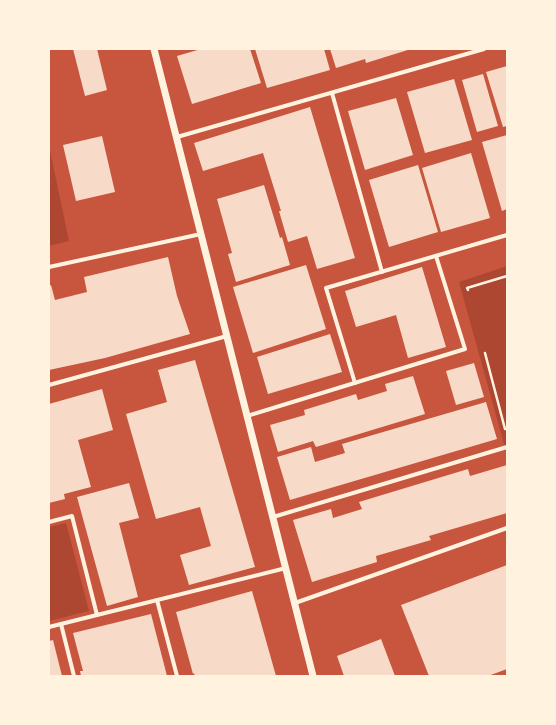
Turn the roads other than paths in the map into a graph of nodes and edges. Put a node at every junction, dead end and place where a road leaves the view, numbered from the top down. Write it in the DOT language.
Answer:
graph roads {
  1 [pos="154,49"];
  2 [pos="484,49"];
  3 [pos="332,93"];
  4 [pos="176,137"];
  5 [pos="201,234"];
  6 [pos="507,235"];
  7 [pos="436,256"];
  8 [pos="49,267"];
  9 [pos="382,272"];
  10 [pos="227,336"];
  11 [pos="355,383"];
  12 [pos="49,385"];
  13 [pos="247,416"];
  14 [pos="507,447"];
  15 [pos="273,517"];
  16 [pos="49,522"];
  17 [pos="507,528"];
  18 [pos="286,568"];
  19 [pos="157,600"];
  20 [pos="295,603"];
  21 [pos="97,615"];
  22 [pos="61,624"];
  23 [pos="49,627"];
  24 [pos="74,676"];
  25 [pos="178,676"];
  26 [pos="313,676"];
  1 -- 4 [label="street"];
  2 -- 3 [label="street"];
  3 -- 4 [label="street"];
  3 -- 9 [label="street"];
  4 -- 5 [label="street"];
  5 -- 8 [label="street"];
  5 -- 10 [label="street"];
  6 -- 7 [label="street"];
  7 -- 9 [label="street"];
  7 -- 11 [label="street"];
  9 -- 11 [label="street"];
  10 -- 12 [label="street"];
  10 -- 13 [label="street"];
  11 -- 13 [label="street"];
  13 -- 15 [label="street"];
  14 -- 15 [label="street"];
  15 -- 18 [label="street"];
  16 -- 21 [label="street"];
  17 -- 20 [label="street"];
  18 -- 19 [label="street"];
  18 -- 20 [label="street"];
  19 -- 21 [label="street"];
  19 -- 25 [label="street"];
  20 -- 26 [label="street"];
  21 -- 22 [label="street"];
  22 -- 23 [label="street"];
  22 -- 24 [label="street"];
}
